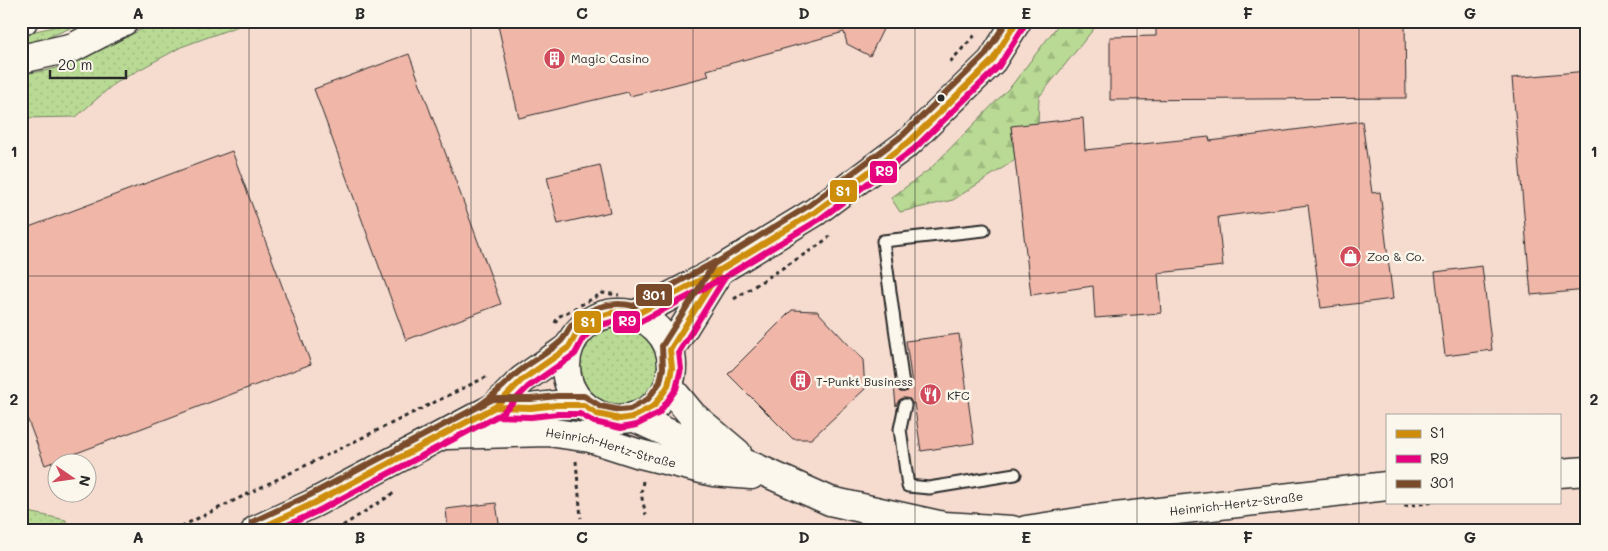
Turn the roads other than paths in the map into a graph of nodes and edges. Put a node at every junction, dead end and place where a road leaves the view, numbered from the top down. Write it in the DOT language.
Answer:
graph roads {
  1 [pos="124,21"];
  2 [pos="1017,21"];
  3 [pos="21,59"];
  4 [pos="984,230"];
  5 [pos="720,270"];
  6 [pos="631,306"];
  7 [pos="561,336"];
  8 [pos="670,350"];
  9 [pos="903,385"];
  10 [pos="668,386"];
  11 [pos="583,405"];
  12 [pos="905,405"];
  13 [pos="494,407"];
  14 [pos="633,417"];
  15 [pos="443,435"];
  16 [pos="1587,471"];
  17 [pos="766,472"];
  18 [pos="1560,473"];
  19 [pos="1015,474"];
  20 [pos="1386,486"];
  21 [pos="256,530"];
  22 [pos="1012,530"];
  23 [pos="1026,530"];
  1 -- 3 [label="street"];
  2 -- 5 [label="street"];
  4 -- 9 [label="lane"];
  5 -- 6 [label="street"];
  5 -- 8 [label="street"];
  6 -- 7 [label="street"];
  6 -- 8 [label="street"];
  7 -- 11 [label="street"];
  7 -- 13 [label="street"];
  8 -- 10 [label="street"];
  10 -- 14 [label="street"];
  10 -- 17 [label="street, Heinrich-Hertz-Straße"];
  11 -- 13 [label="street"];
  11 -- 14 [label="street"];
  12 -- 19 [label="lane"];
  13 -- 15 [label="street"];
  14 -- 17 [label="street, Heinrich-Hertz-Straße"];
  15 -- 17 [label="street, Heinrich-Hertz-Straße"];
  15 -- 21 [label="street"];
  16 -- 18 [label="street"];
  17 -- 22 [label="street, Heinrich-Hertz-Straße"];
  20 -- 23 [label="street, Heinrich-Hertz-Straße"];
}
